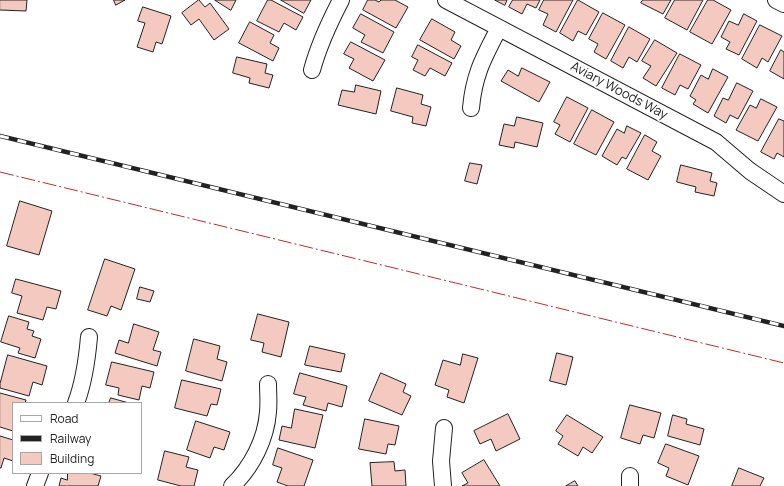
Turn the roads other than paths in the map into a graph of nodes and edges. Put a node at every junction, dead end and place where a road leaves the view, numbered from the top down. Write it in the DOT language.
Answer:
graph roads {
  1 [pos="341,0"];
  2 [pos="446,0"];
  3 [pos="776,0"];
  4 [pos="784,4"];
  5 [pos="499,28"];
  6 [pos="312,70"];
  7 [pos="471,108"];
  8 [pos="784,194"];
  9 [pos="89,337"];
  10 [pos="268,384"];
  11 [pos="76,402"];
  12 [pos="444,428"];
  13 [pos="40,474"];
  14 [pos="35,486"];
  15 [pos="232,486"];
  16 [pos="443,486"];
  1 -- 6 [label="street"];
  2 -- 5 [label="street, Aviary Woods Way"];
  3 -- 4 [label="street"];
  5 -- 7 [label="street"];
  5 -- 8 [label="street, Aviary Woods Way"];
  9 -- 11 [label="street"];
  10 -- 15 [label="street"];
  12 -- 16 [label="street"];
  13 -- 14 [label="street"];
}
